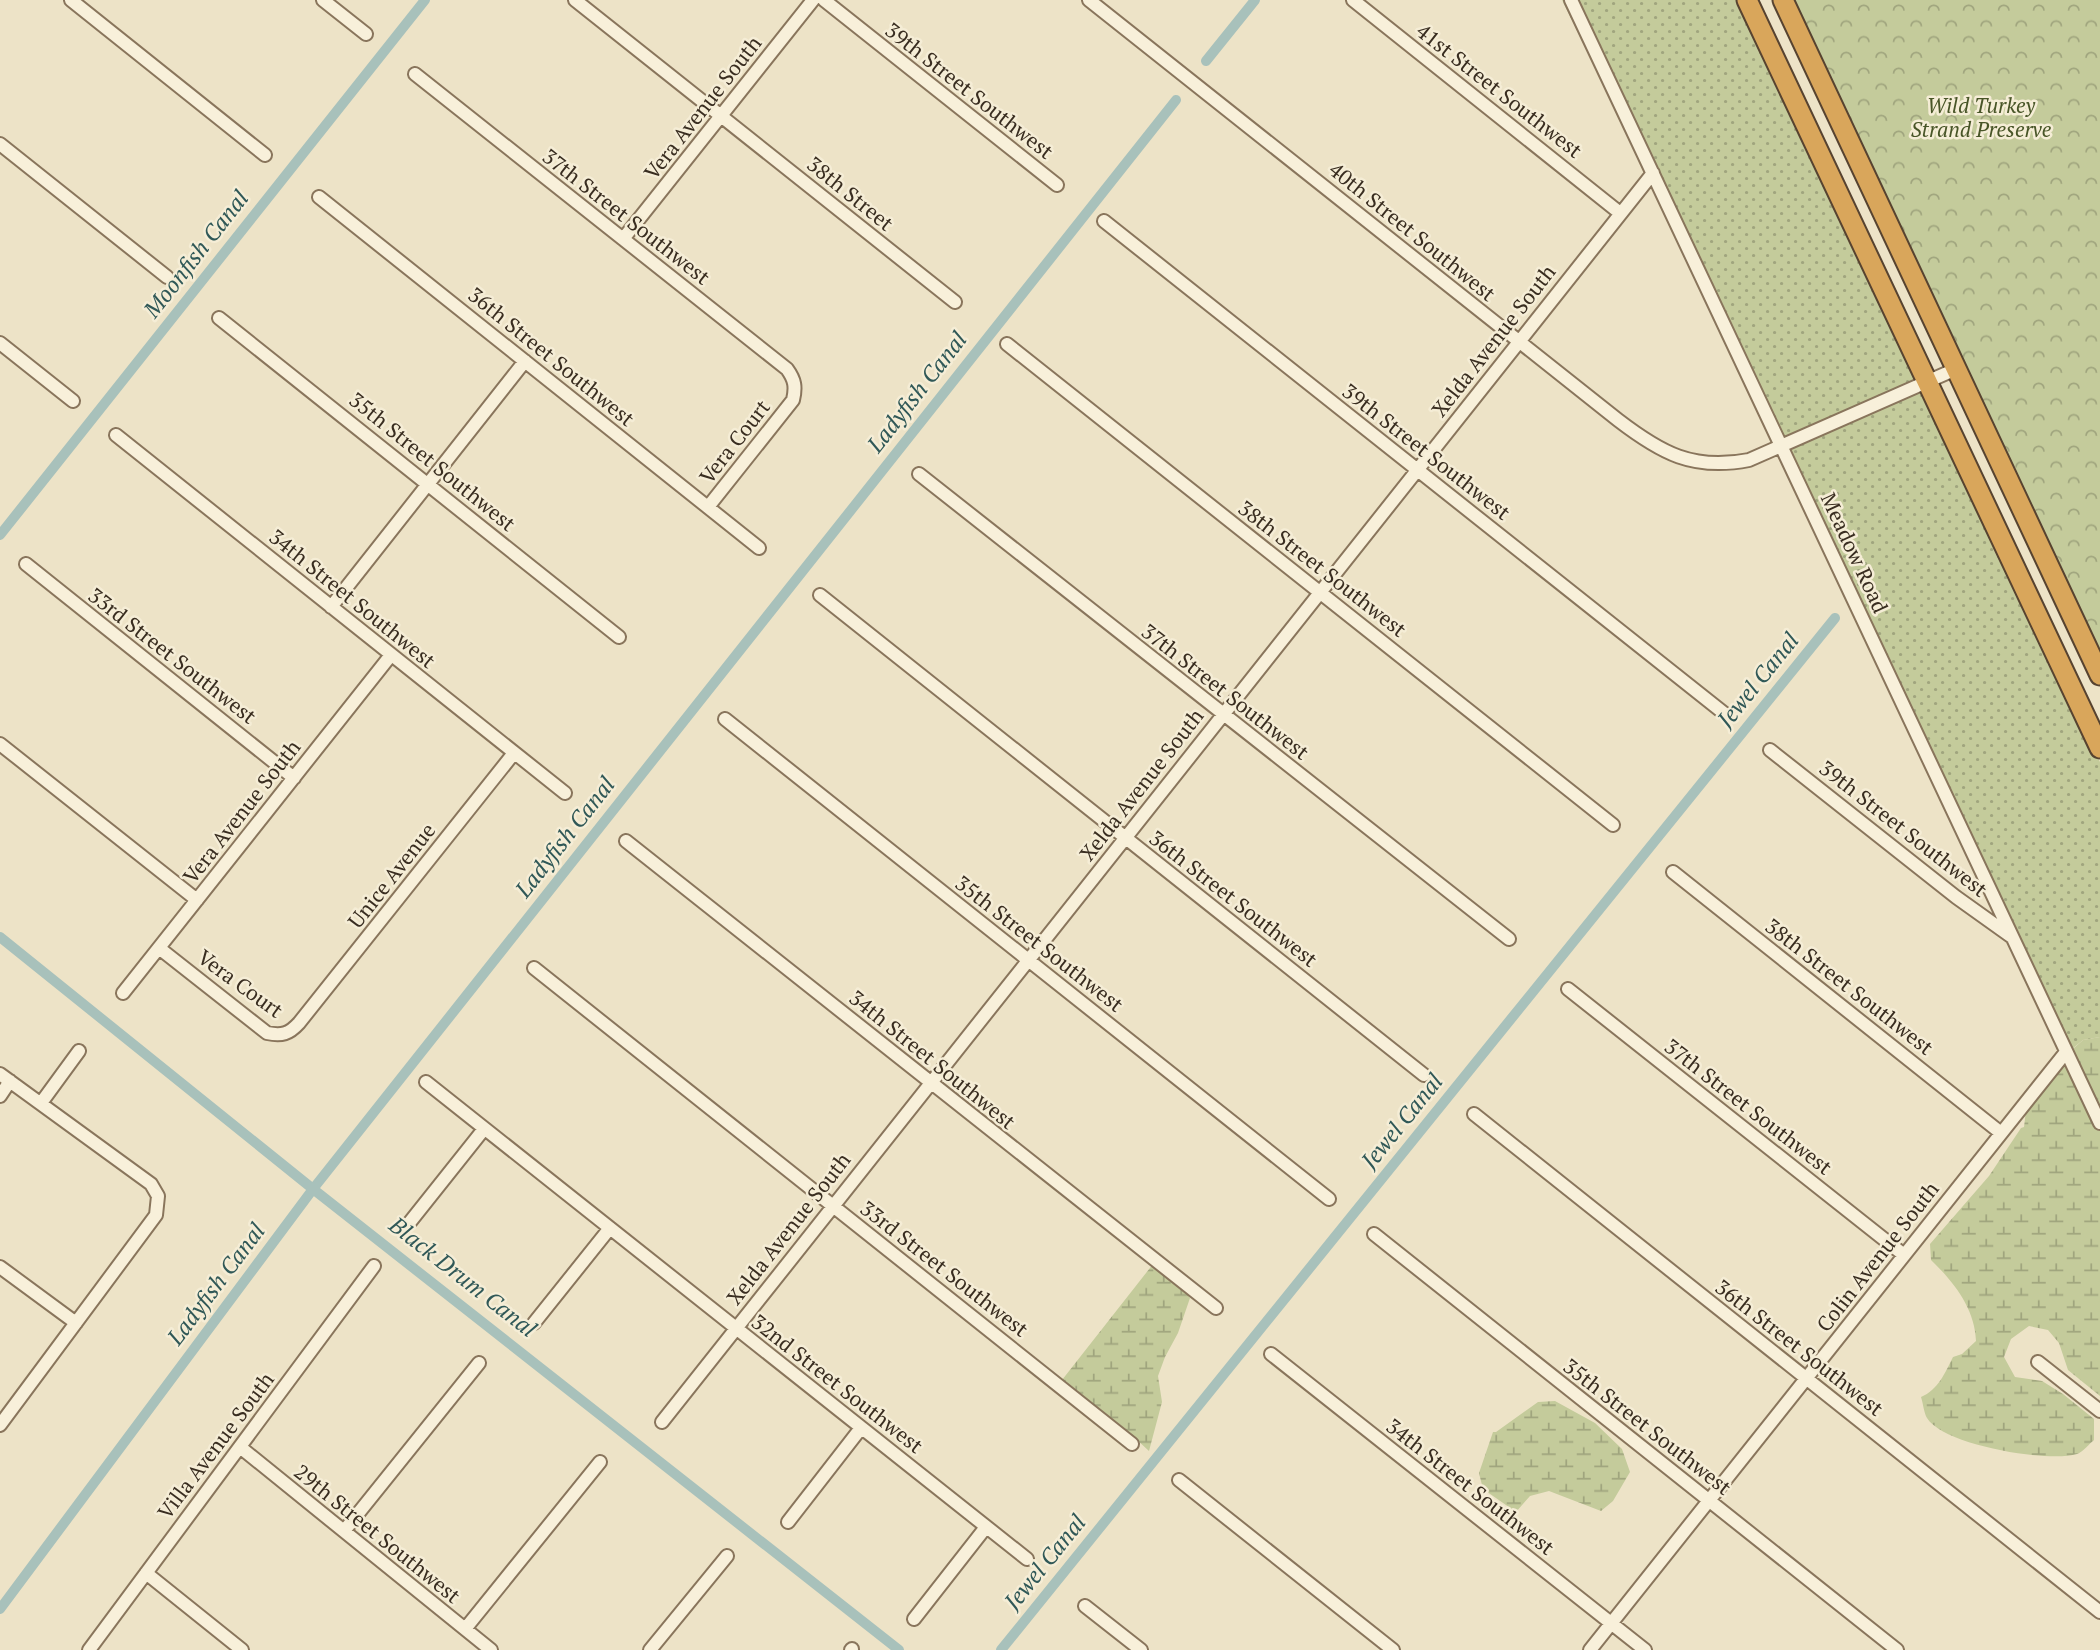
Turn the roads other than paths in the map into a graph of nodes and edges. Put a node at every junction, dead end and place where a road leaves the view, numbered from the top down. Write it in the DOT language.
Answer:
graph roads {
  1 [pos="71,0"];
  2 [pos="323,0"];
  3 [pos="575,0"];
  4 [pos="813,0"];
  5 [pos="824,0"];
  6 [pos="1089,0"];
  7 [pos="1353,0"];
  8 [pos="1571,0"];
  9 [pos="1748,0"];
  10 [pos="1783,0"];
  11 [pos="366,34"];
  12 [pos="415,74"];
  13 [pos="720,117"];
  14 [pos="0,144"];
  15 [pos="265,155"];
  16 [pos="1653,173"];
  17 [pos="1057,185"];
  18 [pos="318,197"];
  19 [pos="1620,213"];
  20 [pos="1104,221"];
  21 [pos="623,239"];
  22 [pos="167,277"];
  23 [pos="954,302"];
  24 [pos="219,318"];
  25 [pos="1519,342"];
  26 [pos="0,343"];
  27 [pos="1007,344"];
  28 [pos="525,361"];
  29 [pos="1956,369"];
  30 [pos="1927,382"];
  31 [pos="793,400"];
  32 [pos="73,401"];
  33 [pos="116,436"];
  34 [pos="1783,447"];
  35 [pos="1417,470"];
  36 [pos="919,474"];
  37 [pos="428,484"];
  38 [pos="708,507"];
  39 [pos="759,548"];
  40 [pos="26,564"];
  41 [pos="1320,592"];
  42 [pos="820,596"];
  43 [pos="331,607"];
  44 [pos="619,637"];
  45 [pos="391,655"];
  46 [pos="2100,675"];
  47 [pos="1725,713"];
  48 [pos="1222,715"];
  49 [pos="725,719"];
  50 [pos="0,744"];
  51 [pos="2100,748"];
  52 [pos="1770,750"];
  53 [pos="514,753"];
  54 [pos="294,778"];
  55 [pos="565,793"];
  56 [pos="1613,825"];
  57 [pos="1125,838"];
  58 [pos="626,841"];
  59 [pos="1673,873"];
  60 [pos="197,900"];
  61 [pos="2012,938"];
  62 [pos="1509,939"];
  63 [pos="159,948"];
  64 [pos="1027,960"];
  65 [pos="534,968"];
  66 [pos="1568,989"];
  67 [pos="123,993"];
  68 [pos="299,1023"];
  69 [pos="79,1051"];
  70 [pos="2066,1052"];
  71 [pos="1424,1075"];
  72 [pos="5,1078"];
  73 [pos="426,1082"];
  74 [pos="930,1083"];
  75 [pos="0,1096"];
  76 [pos="41,1103"];
  77 [pos="1474,1114"];
  78 [pos="2100,1123"];
  79 [pos="484,1129"];
  80 [pos="2001,1133"];
  81 [pos="1329,1199"];
  82 [pos="833,1206"];
  83 [pos="410,1222"];
  84 [pos="610,1228"];
  85 [pos="1374,1234"];
  86 [pos="1904,1255"];
  87 [pos="374,1266"];
  88 [pos="0,1267"];
  89 [pos="1216,1308"];
  90 [pos="76,1323"];
  91 [pos="534,1323"];
  92 [pos="735,1328"];
  93 [pos="1272,1354"];
  94 [pos="2038,1362"];
  95 [pos="479,1363"];
  96 [pos="1806,1378"];
  97 [pos="2100,1411"];
  98 [pos="662,1422"];
  99 [pos="0,1425"];
  100 [pos="861,1428"];
  101 [pos="1132,1444"];
  102 [pos="240,1447"];
  103 [pos="600,1462"];
  104 [pos="1180,1480"];
  105 [pos="1709,1501"];
  106 [pos="788,1522"];
  107 [pos="986,1527"];
  108 [pos="344,1531"];
  109 [pos="727,1556"];
  110 [pos="1027,1559"];
  111 [pos="146,1573"];
  112 [pos="1085,1606"];
  113 [pos="2100,1612"];
  114 [pos="914,1619"];
  115 [pos="1611,1623"];
  116 [pos="465,1629"];
  117 [pos="89,1650"];
  118 [pos="242,1650"];
  119 [pos="491,1650"];
  120 [pos="650,1650"];
  121 [pos="1141,1650"];
  122 [pos="1393,1650"];
  123 [pos="1590,1650"];
  124 [pos="1645,1650"];
  125 [pos="1897,1650"];
  1 -- 15 [label="street"];
  2 -- 11 [label="street"];
  3 -- 13 [label="street"];
  4 -- 13 [label="street, Vera Avenue South"];
  5 -- 17 [label="street, 39th Street Southwest"];
  6 -- 25 [label="street, 40th Street Southwest"];
  7 -- 19 [label="street, 41st Street Southwest"];
  8 -- 16 [label="street, Meadow Road"];
  9 -- 30 [label="highway"];
  10 -- 29 [label="highway"];
  12 -- 21 [label="street, 37th Street Southwest"];
  13 -- 21 [label="street, Vera Avenue South"];
  13 -- 23 [label="street, 38th Street"];
  14 -- 22 [label="street"];
  16 -- 19 [label="street, Xelda Avenue South"];
  16 -- 34 [label="street, Meadow Road"];
  18 -- 28 [label="street, 36th Street Southwest"];
  19 -- 25 [label="street, Xelda Avenue South"];
  20 -- 35 [label="street, 39th Street Southwest"];
  21 -- 31 [label="street, 37th Street Southwest"];
  24 -- 37 [label="street, 35th Street Southwest"];
  25 -- 34 [label="street, 40th Street Southwest"];
  25 -- 35 [label="street, Xelda Avenue South"];
  26 -- 32 [label="street"];
  27 -- 41 [label="street, 38th Street Southwest"];
  28 -- 37 [label="street"];
  28 -- 38 [label="street, 36th Street Southwest"];
  29 -- 30 [label="street, 40th Street Southwest"];
  29 -- 46 [label="highway"];
  30 -- 34 [label="street, 40th Street Southwest"];
  30 -- 51 [label="highway"];
  31 -- 38 [label="street, Vera Court"];
  33 -- 43 [label="street, 34th Street Southwest"];
  34 -- 61 [label="street, Meadow Road"];
  35 -- 41 [label="street, Xelda Avenue South"];
  35 -- 47 [label="street, 39th Street Southwest"];
  36 -- 48 [label="street, 37th Street Southwest"];
  37 -- 43 [label="street"];
  37 -- 44 [label="street, 35th Street Southwest"];
  38 -- 39 [label="street, 36th Street Southwest"];
  40 -- 54 [label="street, 33rd Street Southwest"];
  41 -- 48 [label="street, Xelda Avenue South"];
  41 -- 56 [label="street, 38th Street Southwest"];
  42 -- 57 [label="street, 36th Street Southwest"];
  43 -- 45 [label="street, 34th Street Southwest"];
  45 -- 53 [label="street, 34th Street Southwest"];
  45 -- 54 [label="street, Vera Avenue South"];
  48 -- 57 [label="street, Xelda Avenue South"];
  48 -- 62 [label="street, 37th Street Southwest"];
  49 -- 64 [label="street, 35th Street Southwest"];
  50 -- 60 [label="street"];
  52 -- 61 [label="street, 39th Street Southwest"];
  53 -- 55 [label="street, 34th Street Southwest"];
  53 -- 68 [label="street, Unice Avenue"];
  54 -- 60 [label="street, Vera Avenue South"];
  57 -- 64 [label="street, Xelda Avenue South"];
  57 -- 71 [label="street, 36th Street Southwest"];
  58 -- 74 [label="street, 34th Street Southwest"];
  59 -- 80 [label="street, 38th Street Southwest"];
  60 -- 63 [label="street, Vera Avenue South"];
  61 -- 70 [label="street, Meadow Road"];
  63 -- 67 [label="street, Vera Avenue South"];
  63 -- 68 [label="street, Vera Court"];
  64 -- 74 [label="street, Xelda Avenue South"];
  64 -- 81 [label="street, 35th Street Southwest"];
  65 -- 82 [label="street, 33rd Street Southwest"];
  66 -- 86 [label="street, 37th Street Southwest"];
  69 -- 76 [label="street"];
  70 -- 78 [label="street, Meadow Road"];
  70 -- 80 [label="street, Colin Avenue South"];
  72 -- 75 [label="street"];
  72 -- 76 [label="street"];
  73 -- 79 [label="street, 32nd Street Southwest"];
  74 -- 82 [label="street, Xelda Avenue South"];
  74 -- 89 [label="street, 34th Street Southwest"];
  76 -- 90 [label="street"];
  77 -- 96 [label="street, 36th Street Southwest"];
  79 -- 83 [label="street"];
  79 -- 84 [label="street, 32nd Street Southwest"];
  80 -- 86 [label="street, Colin Avenue South"];
  82 -- 92 [label="street, Xelda Avenue South"];
  82 -- 101 [label="street, 33rd Street Southwest"];
  84 -- 91 [label="street"];
  84 -- 92 [label="street, 32nd Street Southwest"];
  85 -- 105 [label="street, 35th Street Southwest"];
  86 -- 96 [label="street, Colin Avenue South"];
  87 -- 102 [label="street, Villa Avenue South"];
  88 -- 90 [label="street"];
  90 -- 99 [label="street"];
  92 -- 98 [label="street, Xelda Avenue South"];
  92 -- 100 [label="street, 32nd Street Southwest"];
  93 -- 115 [label="street, 34th Street Southwest"];
  94 -- 97 [label="street"];
  95 -- 108 [label="street"];
  96 -- 105 [label="street, Colin Avenue South"];
  96 -- 113 [label="street, 36th Street Southwest"];
  100 -- 106 [label="street"];
  100 -- 107 [label="street, 32nd Street Southwest"];
  102 -- 108 [label="street, 29th Street Southwest"];
  102 -- 111 [label="street, Villa Avenue South"];
  103 -- 116 [label="street"];
  104 -- 122 [label="street"];
  105 -- 115 [label="street, Colin Avenue South"];
  105 -- 125 [label="street, 35th Street Southwest"];
  107 -- 110 [label="street, 32nd Street Southwest"];
  107 -- 114 [label="street"];
  108 -- 116 [label="street, 29th Street Southwest"];
  109 -- 120 [label="street"];
  111 -- 117 [label="street, Villa Avenue South"];
  111 -- 118 [label="street"];
  112 -- 121 [label="street"];
  115 -- 123 [label="street, Colin Avenue South"];
  115 -- 124 [label="street, 34th Street Southwest"];
  116 -- 119 [label="street, 29th Street Southwest"];
}
